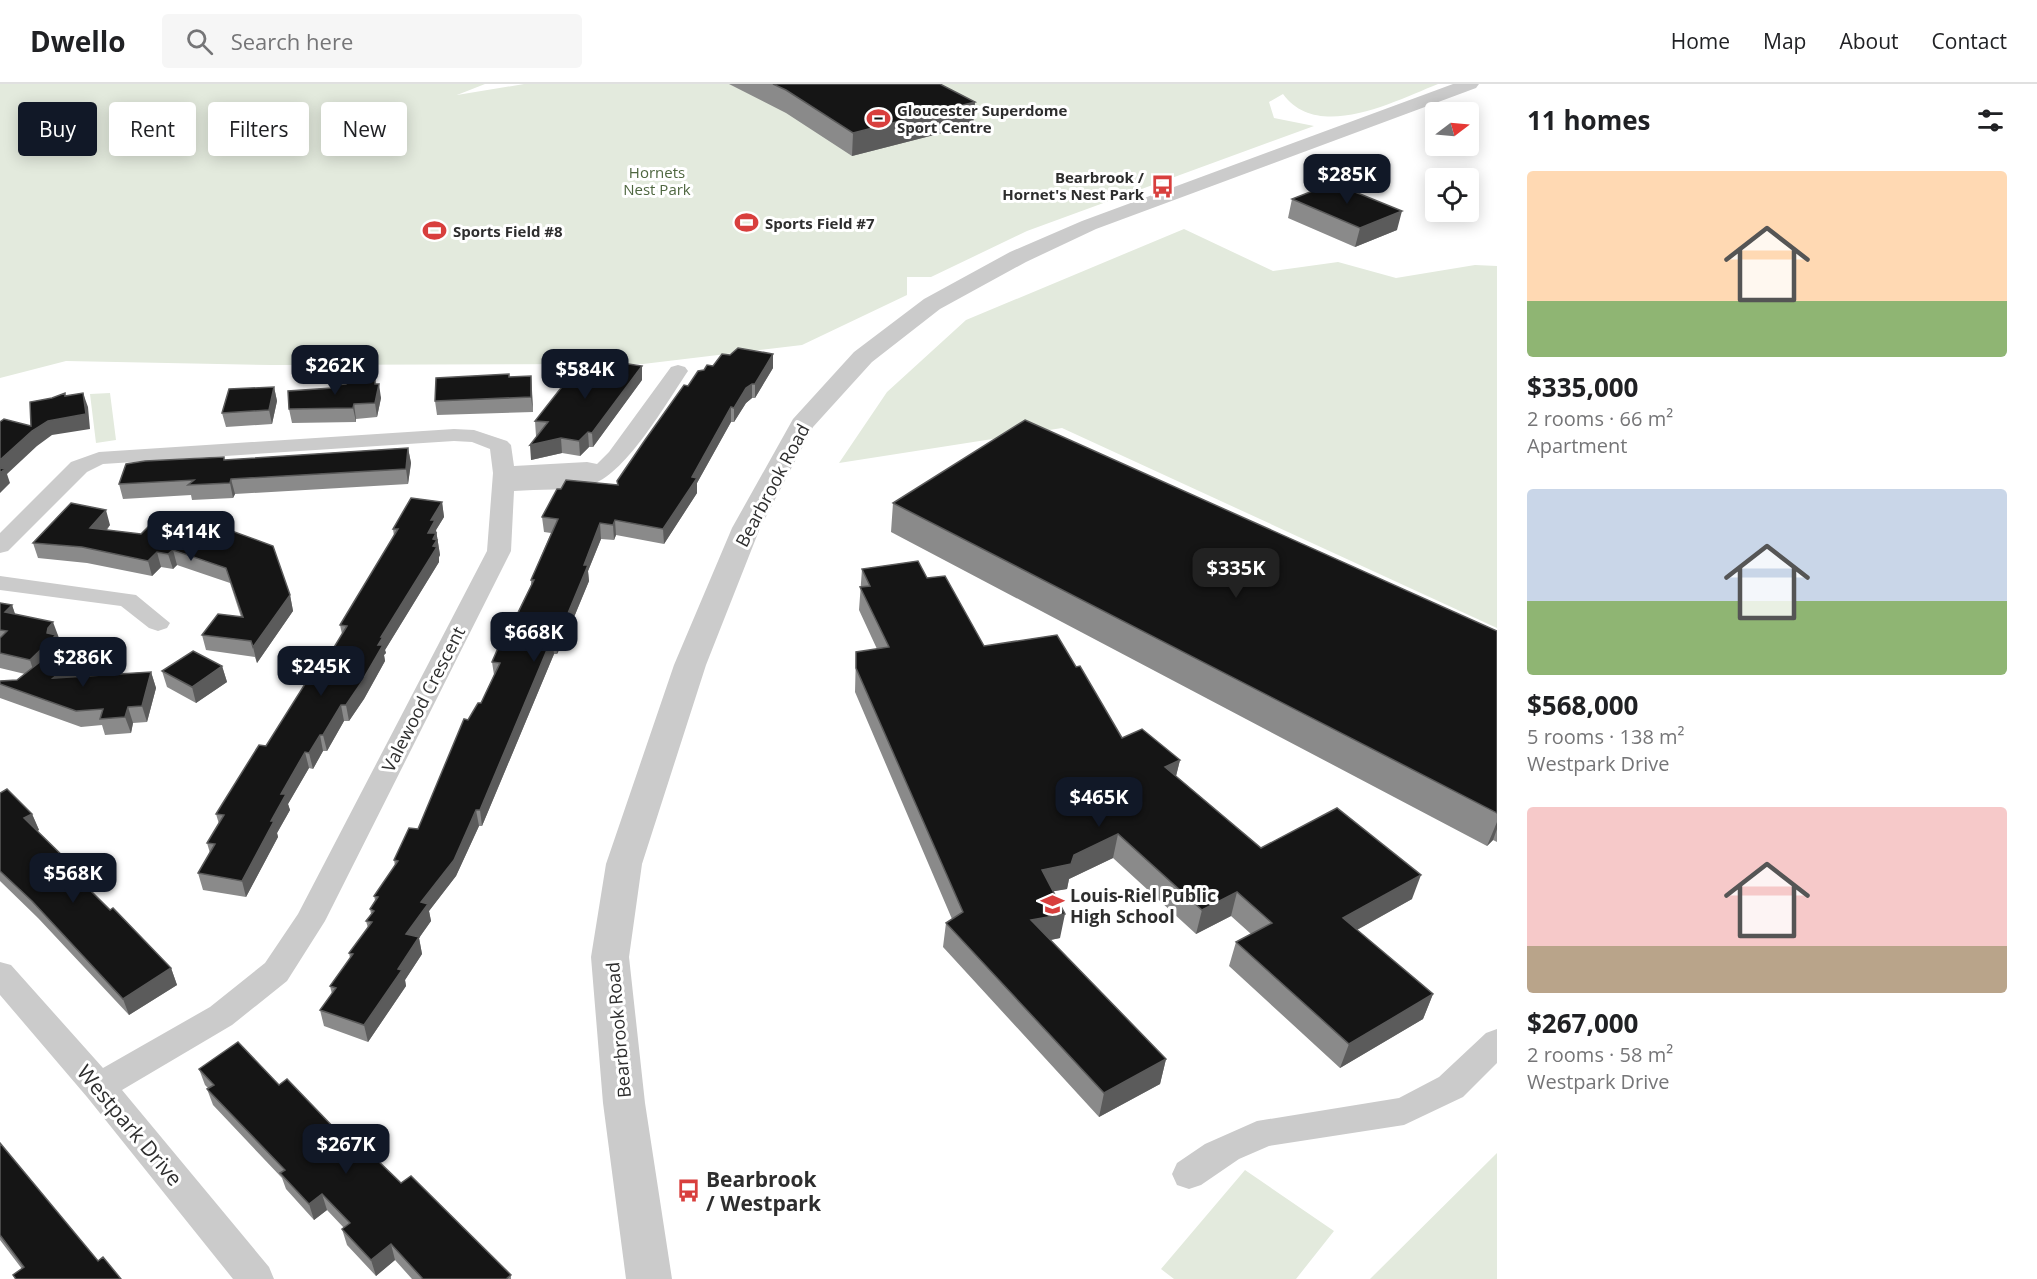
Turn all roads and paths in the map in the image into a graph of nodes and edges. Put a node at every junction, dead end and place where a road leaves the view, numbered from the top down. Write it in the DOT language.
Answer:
graph roads {
  1 [pos="1470,84"];
  2 [pos="678,371"];
  3 [pos="504,479"];
  4 [pos="0,546"];
  5 [pos="0,583"];
  6 [pos="158,623"];
  7 [pos="0,974"];
  8 [pos="1497,1042"];
  9 [pos="99,1087"];
  10 [pos="1189,1174"];
  11 [pos="256,1279"];
  12 [pos="649,1279"];
  1 -- 12 [label="street, Bearbrook Road"];
  2 -- 3 [label="street"];
  3 -- 4 [label="street, Valewood Crescent"];
  3 -- 9 [label="street, Valewood Crescent"];
  5 -- 6 [label="street"];
  7 -- 9 [label="street, Westpark Drive"];
  8 -- 10 [label="street"];
  9 -- 11 [label="street, Westpark Drive"];
}
